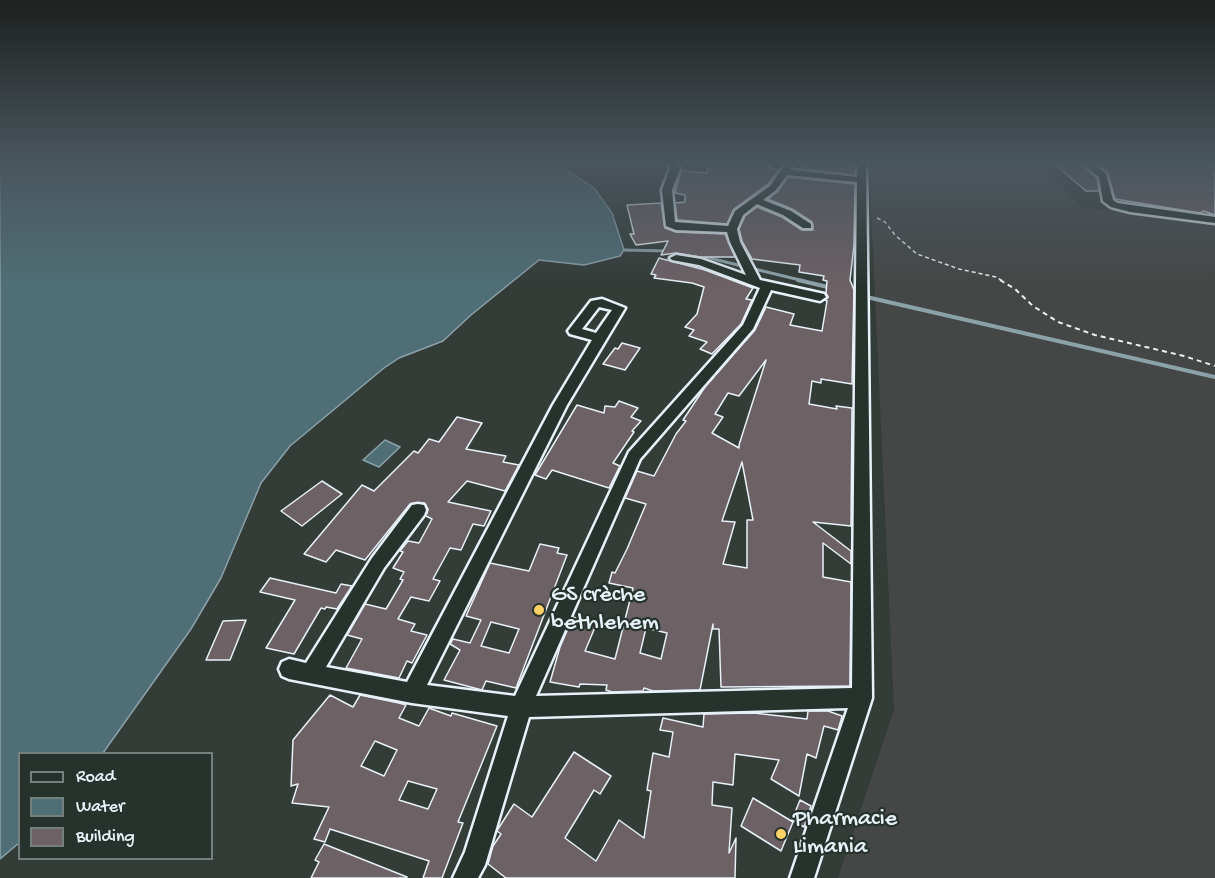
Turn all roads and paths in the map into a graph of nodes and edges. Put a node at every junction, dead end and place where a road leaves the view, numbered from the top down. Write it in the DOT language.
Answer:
graph roads {
  1 [pos="668,204"];
  2 [pos="753,204"];
  3 [pos="765,204"];
  4 [pos="862,204"];
  5 [pos="1112,204"];
  6 [pos="878,218"];
  7 [pos="1215,220"];
  8 [pos="807,226"];
  9 [pos="732,229"];
  10 [pos="676,258"];
  11 [pos="758,281"];
  12 [pos="820,297"];
  13 [pos="599,338"];
  14 [pos="1215,366"];
  15 [pos="418,510"];
  16 [pos="289,669"];
  17 [pos="311,673"];
  18 [pos="412,693"];
  19 [pos="862,698"];
  20 [pos="521,707"];
  21 [pos="465,878"];
  22 [pos="802,878"];
  1 -- 9 [label="street"];
  2 -- 9 [label="street"];
  3 -- 8 [label="street"];
  4 -- 19 [label="street"];
  5 -- 7 [label="street"];
  6 -- 14 [label="path"];
  9 -- 11 [label="street"];
  10 -- 11 [label="street"];
  11 -- 12 [label="street"];
  11 -- 20 [label="street"];
  13 -- 18 [label="street"];
  15 -- 17 [label="street"];
  16 -- 17 [label="street"];
  17 -- 18 [label="street"];
  18 -- 20 [label="street"];
  19 -- 20 [label="street"];
  19 -- 22 [label="street"];
  20 -- 21 [label="street"];
}
